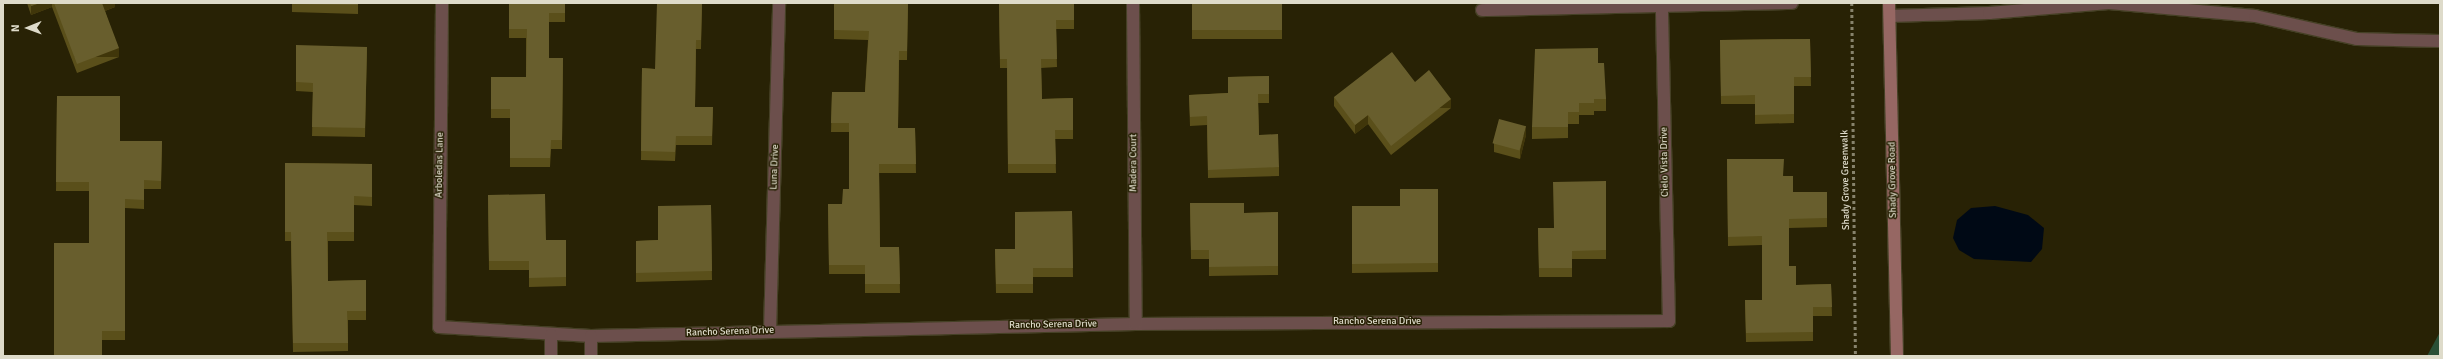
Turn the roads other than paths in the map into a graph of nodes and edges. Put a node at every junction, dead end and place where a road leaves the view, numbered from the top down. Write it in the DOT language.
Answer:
graph roads {
  1 [pos="442,3"];
  2 [pos="779,3"];
  3 [pos="1133,3"];
  4 [pos="1792,3"];
  5 [pos="1889,3"];
  6 [pos="1662,5"];
  7 [pos="1482,10"];
  8 [pos="1890,16"];
  9 [pos="2440,41"];
  10 [pos="1669,321"];
  11 [pos="1136,324"];
  12 [pos="439,327"];
  13 [pos="770,331"];
  14 [pos="551,335"];
  15 [pos="591,336"];
  16 [pos="551,356"];
  17 [pos="591,356"];
  18 [pos="1897,356"];
  1 -- 12 [label="street, Arboledas Lane"];
  2 -- 13 [label="street, Luna Drive"];
  3 -- 11 [label="street, Madera Court"];
  4 -- 6 [label="street"];
  5 -- 8 [label="main road, Shady Grove Road"];
  6 -- 7 [label="street"];
  6 -- 10 [label="street, Cielo Vista Drive"];
  8 -- 9 [label="street"];
  8 -- 18 [label="main road, Shady Grove Road"];
  10 -- 11 [label="street, Rancho Serena Drive"];
  11 -- 13 [label="street, Rancho Serena Drive"];
  12 -- 14 [label="street, Rancho Serena Drive"];
  13 -- 15 [label="street, Rancho Serena Drive"];
  14 -- 15 [label="street, Rancho Serena Drive"];
  14 -- 16 [label="street"];
  15 -- 17 [label="street"];
}
